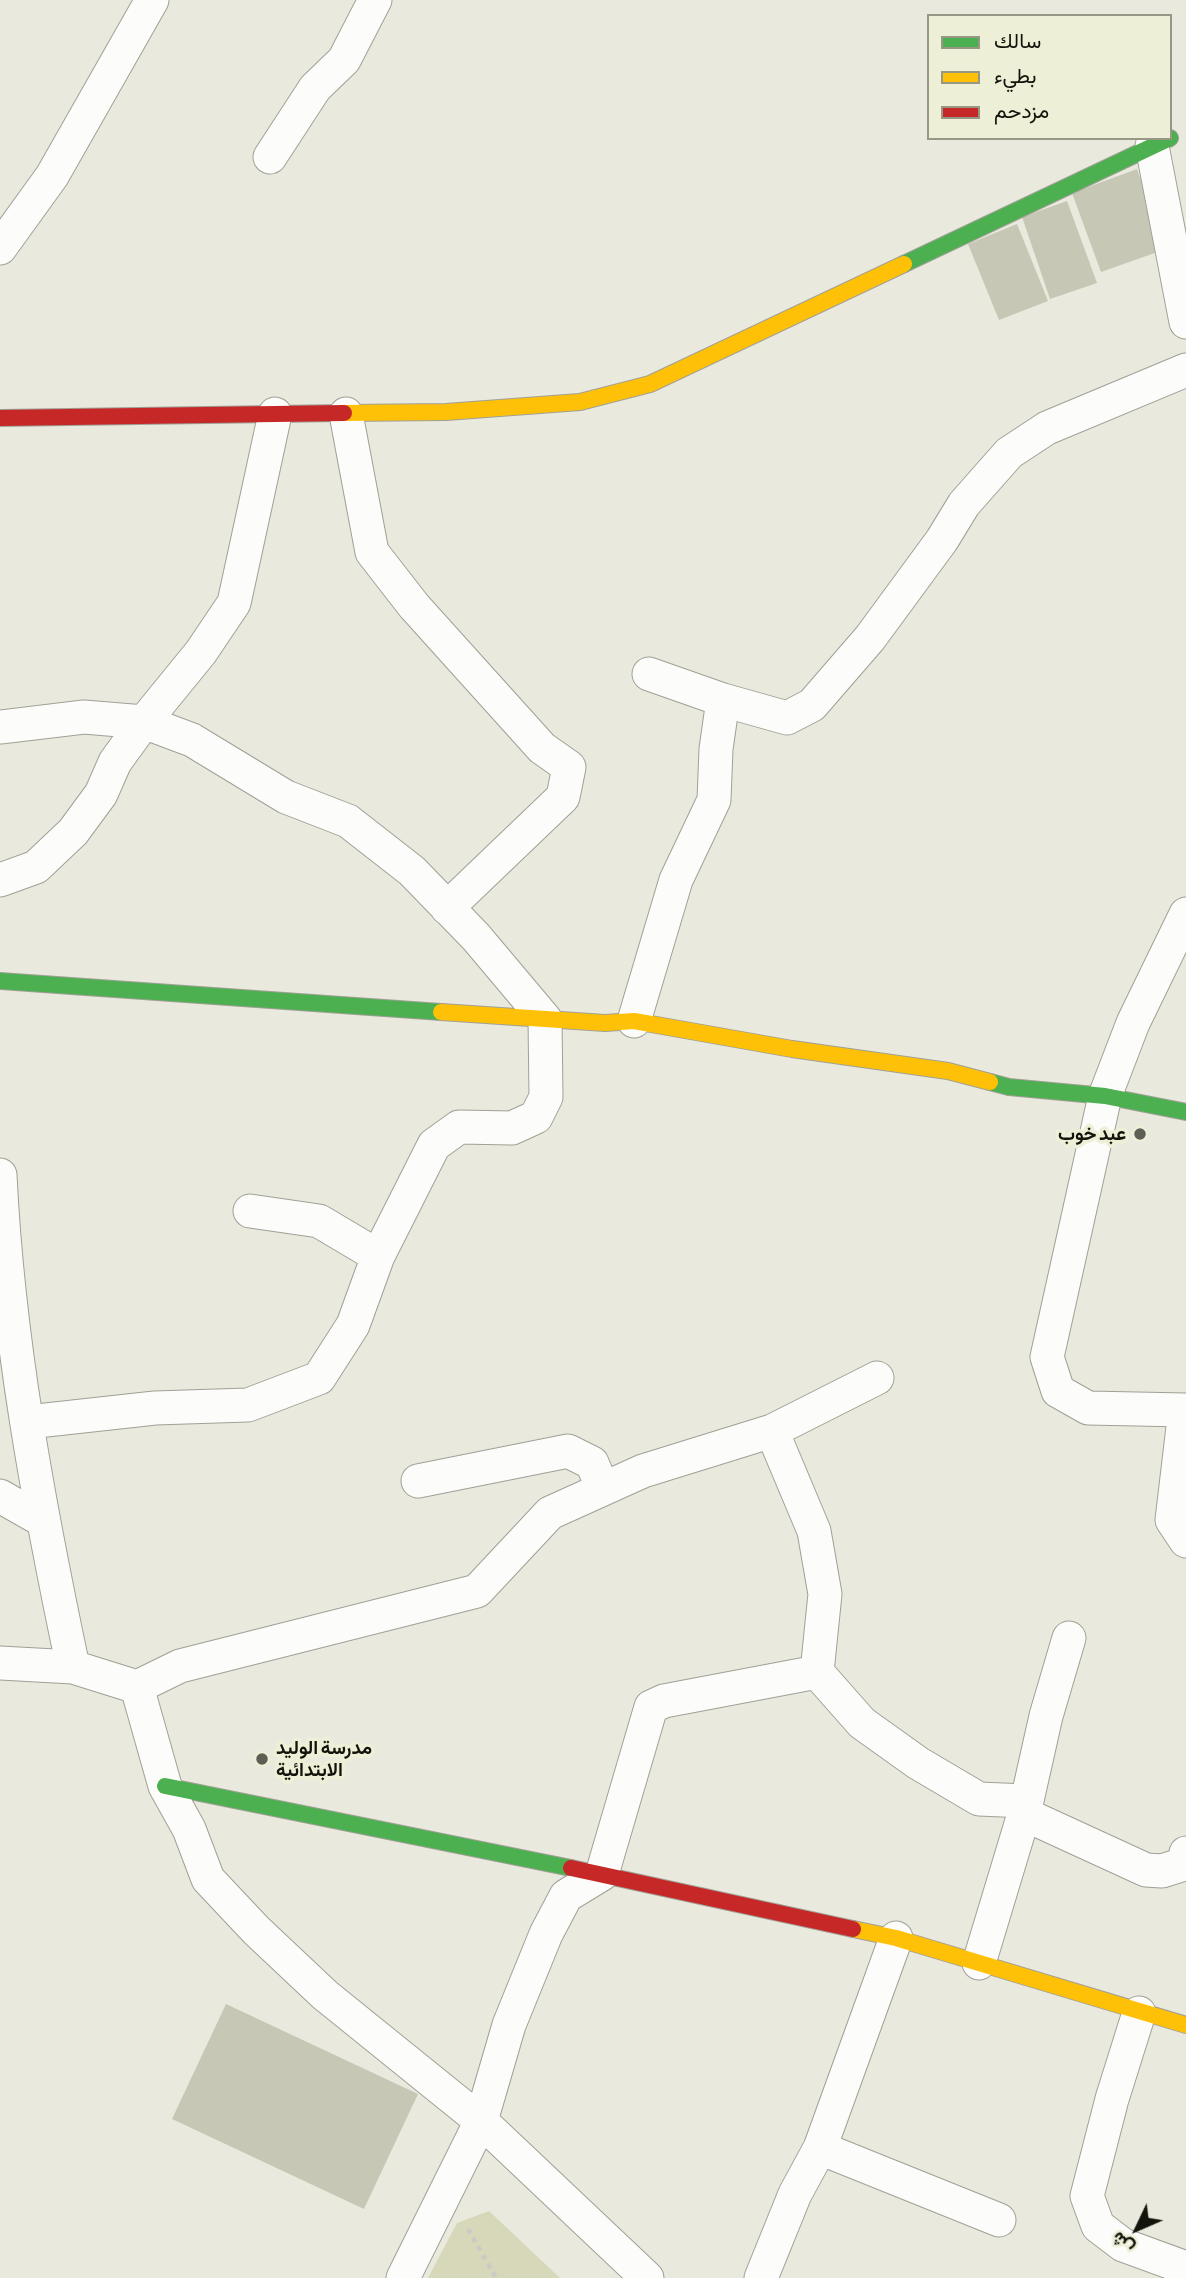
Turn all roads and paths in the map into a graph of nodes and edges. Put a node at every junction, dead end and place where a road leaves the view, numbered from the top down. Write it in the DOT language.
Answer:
graph roads {
  1 [pos="152,0"];
  2 [pos="375,0"];
  3 [pos="1164,141"];
  4 [pos="270,157"];
  5 [pos="0,248"];
  6 [pos="1186,322"];
  7 [pos="1186,370"];
  8 [pos="275,414"];
  9 [pos="346,414"];
  10 [pos="0,418"];
  11 [pos="649,674"];
  12 [pos="723,701"];
  13 [pos="144,722"];
  14 [pos="0,727"];
  15 [pos="0,880"];
  16 [pos="447,908"];
  17 [pos="1185,921"];
  18 [pos="0,981"];
  19 [pos="545,1019"];
  20 [pos="634,1021"];
  21 [pos="1105,1096"];
  22 [pos="1186,1112"];
  23 [pos="0,1175"];
  24 [pos="250,1211"];
  25 [pos="378,1256"];
  26 [pos="877,1378"];
  27 [pos="1186,1410"];
  28 [pos="28,1422"];
  29 [pos="772,1431"];
  30 [pos="418,1481"];
  31 [pos="603,1489"];
  32 [pos="0,1496"];
  33 [pos="42,1520"];
  34 [pos="1186,1541"];
  35 [pos="1069,1638"];
  36 [pos="0,1663"];
  37 [pos="73,1667"];
  38 [pos="817,1672"];
  39 [pos="136,1688"];
  40 [pos="165,1786"];
  41 [pos="1025,1807"];
  42 [pos="1186,1853"];
  43 [pos="602,1874"];
  44 [pos="896,1938"];
  45 [pos="979,1963"];
  46 [pos="1139,2013"];
  47 [pos="1186,2025"];
  48 [pos="481,2121"];
  49 [pos="820,2148"];
  50 [pos="999,2220"];
  51 [pos="1172,2269"];
  52 [pos="403,2278"];
  53 [pos="647,2278"];
  54 [pos="761,2278"];
  1 -- 5 [label="street"];
  2 -- 4 [label="street"];
  3 -- 6 [label="street"];
  3 -- 9 [label="street"];
  7 -- 12 [label="street"];
  8 -- 9 [label="street"];
  8 -- 10 [label="street"];
  8 -- 13 [label="street"];
  9 -- 16 [label="street"];
  11 -- 12 [label="street"];
  12 -- 20 [label="street"];
  13 -- 14 [label="street"];
  13 -- 15 [label="street"];
  13 -- 16 [label="street"];
  16 -- 19 [label="street"];
  17 -- 21 [label="street"];
  18 -- 19 [label="street"];
  19 -- 20 [label="street"];
  19 -- 25 [label="street"];
  20 -- 21 [label="street"];
  21 -- 22 [label="street"];
  21 -- 27 [label="street"];
  23 -- 28 [label="street"];
  24 -- 25 [label="street"];
  25 -- 28 [label="street"];
  26 -- 29 [label="street"];
  27 -- 34 [label="street"];
  28 -- 33 [label="street"];
  29 -- 31 [label="street"];
  29 -- 38 [label="street"];
  30 -- 31 [label="street"];
  31 -- 39 [label="street"];
  32 -- 33 [label="street"];
  33 -- 37 [label="street"];
  35 -- 41 [label="street"];
  36 -- 37 [label="street"];
  37 -- 39 [label="street"];
  38 -- 41 [label="street"];
  38 -- 43 [label="street"];
  39 -- 40 [label="street"];
  40 -- 43 [label="street"];
  40 -- 48 [label="street"];
  41 -- 42 [label="street"];
  41 -- 45 [label="street"];
  43 -- 44 [label="street"];
  43 -- 48 [label="street"];
  44 -- 45 [label="street"];
  44 -- 49 [label="street"];
  45 -- 46 [label="street"];
  46 -- 47 [label="street"];
  46 -- 51 [label="street"];
  48 -- 52 [label="street"];
  48 -- 53 [label="street"];
  49 -- 50 [label="street"];
  49 -- 54 [label="street"];
}
